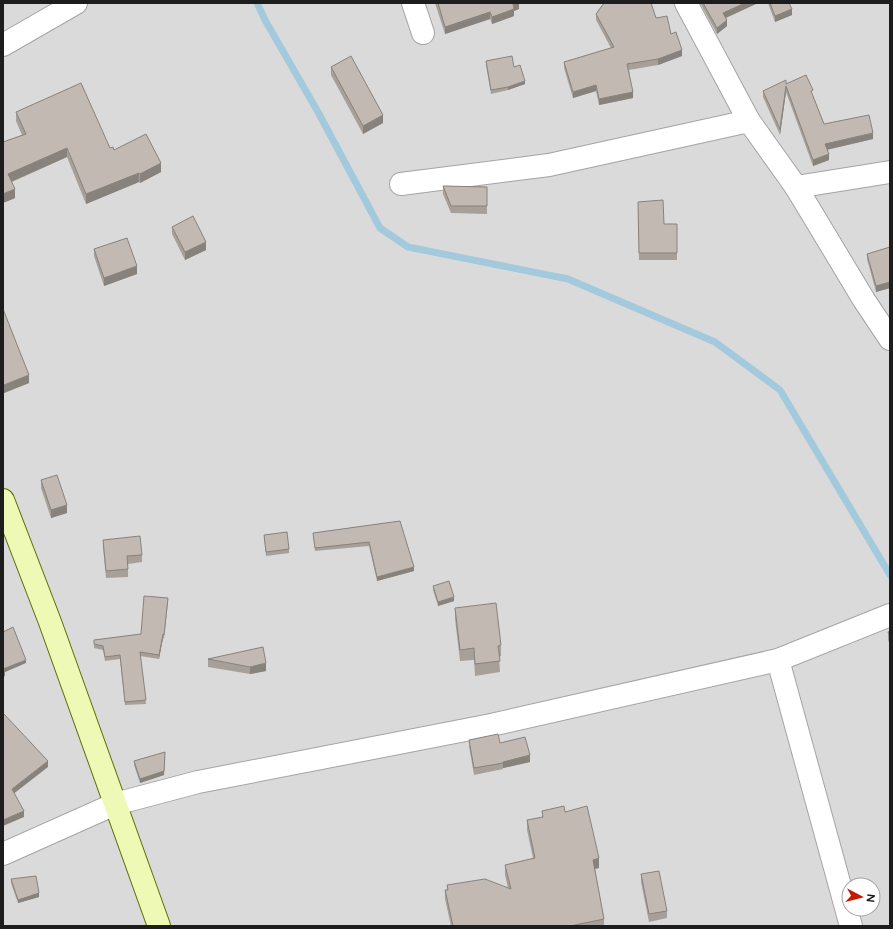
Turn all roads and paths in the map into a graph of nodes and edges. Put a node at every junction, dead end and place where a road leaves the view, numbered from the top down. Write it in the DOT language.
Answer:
graph roads {
  1 [pos="76,3"];
  2 [pos="413,3"];
  3 [pos="686,3"];
  4 [pos="423,33"];
  5 [pos="3,45"];
  6 [pos="749,121"];
  7 [pos="890,172"];
  8 [pos="401,184"];
  9 [pos="796,187"];
  10 [pos="890,339"];
  11 [pos="3,500"];
  12 [pos="890,614"];
  13 [pos="778,660"];
  14 [pos="115,804"];
  15 [pos="3,854"];
  16 [pos="159,926"];
  17 [pos="851,926"];
  1 -- 5 [label="street"];
  2 -- 4 [label="street"];
  3 -- 6 [label="street"];
  6 -- 8 [label="street"];
  6 -- 9 [label="street"];
  7 -- 9 [label="street"];
  9 -- 10 [label="street"];
  11 -- 14 [label="main road"];
  12 -- 13 [label="street"];
  13 -- 14 [label="street"];
  13 -- 17 [label="street"];
  14 -- 15 [label="street"];
  14 -- 16 [label="main road"];
}
